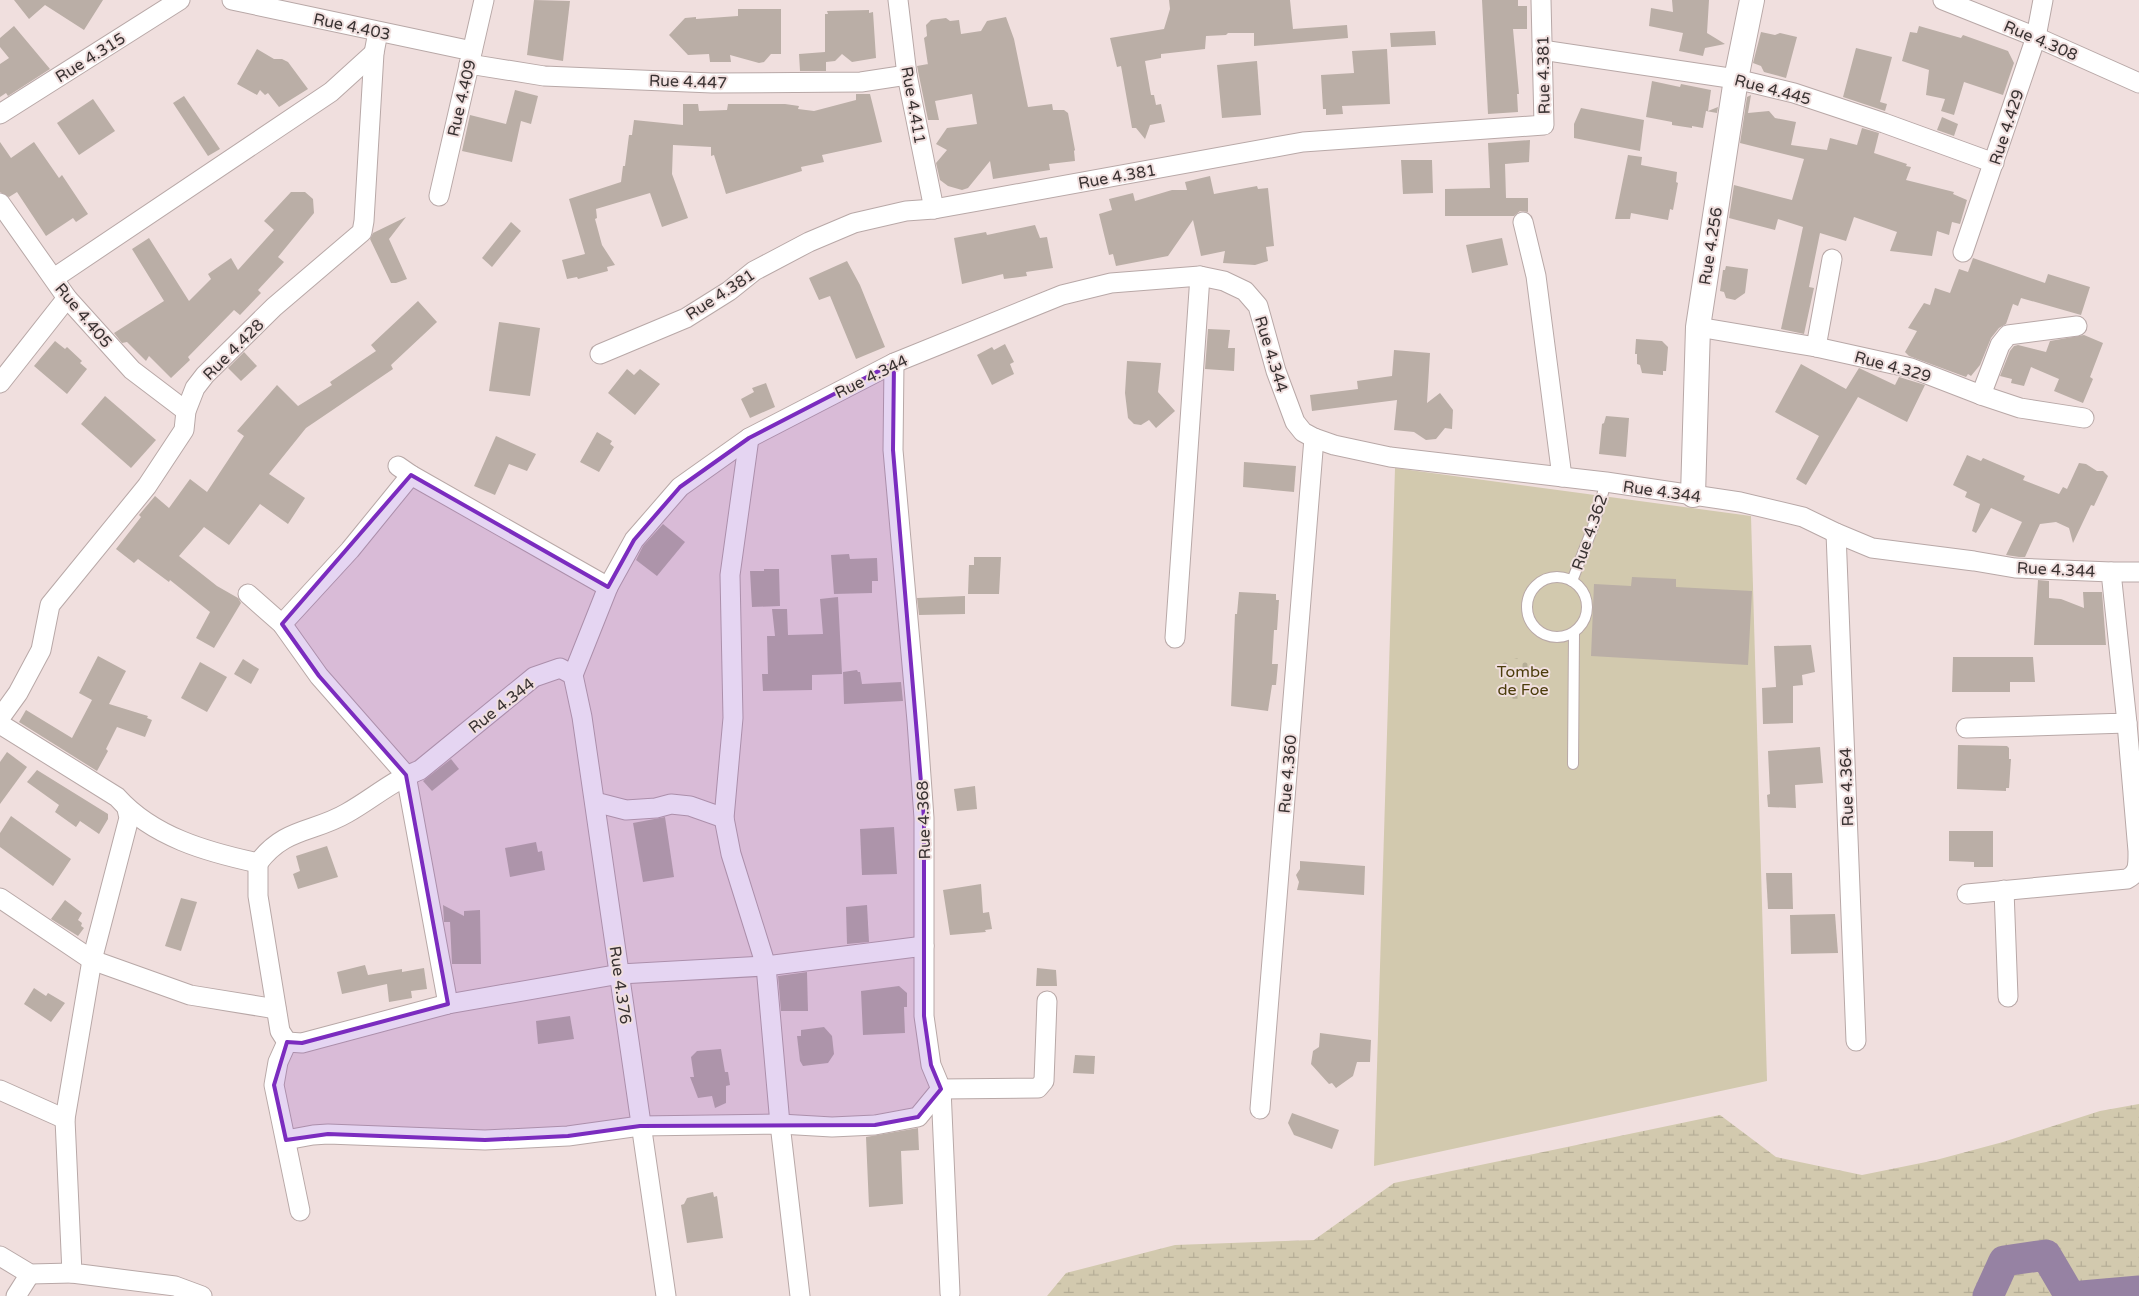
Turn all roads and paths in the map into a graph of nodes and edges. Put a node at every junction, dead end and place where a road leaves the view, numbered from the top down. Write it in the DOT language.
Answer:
graph roads {
  1 [pos="180,0"];
  2 [pos="232,0"];
  3 [pos="484,0"];
  4 [pos="898,0"];
  5 [pos="1541,0"];
  6 [pos="1752,0"];
  7 [pos="1942,0"];
  8 [pos="2043,0"];
  9 [pos="378,32"];
  10 [pos="2036,37"];
  11 [pos="1542,50"];
  12 [pos="374,53"];
  13 [pos="471,57"];
  14 [pos="908,75"];
  15 [pos="1736,79"];
  16 [pos="2139,83"];
  17 [pos="0,114"];
  18 [pos="1994,163"];
  19 [pos="439,196"];
  20 [pos="0,203"];
  21 [pos="934,209"];
  22 [pos="1523,222"];
  23 [pos="1963,252"];
  24 [pos="1832,259"];
  25 [pos="1200,276"];
  26 [pos="54,278"];
  27 [pos="67,298"];
  28 [pos="2077,326"];
  29 [pos="1698,327"];
  30 [pos="1816,347"];
  31 [pos="600,354"];
  32 [pos="894,363"];
  33 [pos="0,383"];
  34 [pos="1981,395"];
  35 [pos="186,411"];
  36 [pos="2084,418"];
  37 [pos="749,438"];
  38 [pos="1314,438"];
  39 [pos="1562,477"];
  40 [pos="1606,482"];
  41 [pos="1694,495"];
  42 [pos="1836,534"];
  43 [pos="2111,572"];
  44 [pos="2139,572"];
  45 [pos="1572,581"];
  46 [pos="608,587"];
  47 [pos="248,594"];
  48 [pos="282,624"];
  49 [pos="1574,633"];
  50 [pos="1175,638"];
  51 [pos="573,675"];
  52 [pos="0,718"];
  53 [pos="2127,723"];
  54 [pos="0,724"];
  55 [pos="1966,728"];
  56 [pos="1573,764"];
  57 [pos="406,775"];
  58 [pos="595,802"];
  59 [pos="128,809"];
  60 [pos="724,818"];
  61 [pos="258,863"];
  62 [pos="2004,890"];
  63 [pos="1968,894"];
  64 [pos="0,898"];
  65 [pos="924,946"];
  66 [pos="92,960"];
  67 [pos="766,966"];
  68 [pos="620,974"];
  69 [pos="2008,997"];
  70 [pos="1047,1001"];
  71 [pos="448,1004"];
  72 [pos="276,1009"];
  73 [pos="1856,1041"];
  74 [pos="287,1042"];
  75 [pos="941,1089"];
  76 [pos="0,1090"];
  77 [pos="1260,1109"];
  78 [pos="65,1119"];
  79 [pos="780,1124"];
  80 [pos="640,1126"];
  81 [pos="286,1140"];
  82 [pos="300,1211"];
  83 [pos="0,1256"];
  84 [pos="72,1273"];
  85 [pos="30,1274"];
  86 [pos="950,1293"];
  87 [pos="16,1296"];
  88 [pos="202,1296"];
  89 [pos="666,1296"];
  90 [pos="800,1296"];
  1 -- 17 [label="street, Rue 4.315"];
  2 -- 9 [label="street, Rue 4.403"];
  3 -- 13 [label="street, Rue 4.409"];
  4 -- 14 [label="street, Rue 4.411"];
  5 -- 11 [label="street, Rue 4.381"];
  6 -- 15 [label="street, Rue 4.256"];
  7 -- 10 [label="street, Rue 4.308"];
  8 -- 10 [label="street, Rue 4.429"];
  9 -- 12 [label="street, Rue 4.428"];
  9 -- 13 [label="street, Rue 4.403"];
  10 -- 16 [label="street, Rue 4.308"];
  10 -- 18 [label="street, Rue 4.429"];
  11 -- 15 [label="street, Rue 4.445"];
  11 -- 21 [label="street, Rue 4.381"];
  12 -- 26 [label="street"];
  12 -- 35 [label="street, Rue 4.428"];
  13 -- 14 [label="street, Rue 4.447"];
  13 -- 19 [label="street, Rue 4.409"];
  14 -- 21 [label="street, Rue 4.411"];
  15 -- 18 [label="street, Rue 4.445"];
  15 -- 29 [label="street, Rue 4.256"];
  18 -- 23 [label="street, Rue 4.429"];
  20 -- 26 [label="street, Rue 4.405"];
  21 -- 31 [label="street, Rue 4.381"];
  22 -- 39 [label="street"];
  24 -- 30 [label="street"];
  25 -- 32 [label="street, Rue 4.344"];
  25 -- 38 [label="street, Rue 4.344"];
  25 -- 50 [label="street"];
  26 -- 27 [label="street, Rue 4.405"];
  27 -- 33 [label="street"];
  27 -- 35 [label="street, Rue 4.405"];
  28 -- 34 [label="street"];
  29 -- 30 [label="street, Rue 4.329"];
  29 -- 41 [label="street, Rue 4.256"];
  30 -- 34 [label="street, Rue 4.329"];
  32 -- 37 [label="street, Rue 4.344"];
  32 -- 65 [label="street, Rue 4.368"];
  34 -- 36 [label="street, Rue 4.329"];
  35 -- 52 [label="street, Rue 4.428"];
  37 -- 46 [label="street, Rue 4.344"];
  37 -- 60 [label="street"];
  38 -- 39 [label="street, Rue 4.344"];
  38 -- 77 [label="street, Rue 4.360"];
  39 -- 40 [label="street, Rue 4.344"];
  40 -- 41 [label="street, Rue 4.344"];
  40 -- 45 [label="lane, Rue 4.362"];
  41 -- 42 [label="street, Rue 4.344"];
  42 -- 43 [label="street, Rue 4.344"];
  42 -- 73 [label="street, Rue 4.364"];
  43 -- 44 [label="street"];
  43 -- 53 [label="street, Rue 4.344"];
  45 -- 49 [label="lane"];
  45 -- 49 [label="lane"];
  46 -- 48 [label="street"];
  46 -- 51 [label="street, Rue 4.344"];
  47 -- 48 [label="street"];
  48 -- 57 [label="street"];
  49 -- 56 [label="lane"];
  51 -- 57 [label="street, Rue 4.344"];
  51 -- 58 [label="street, Rue 4.376"];
  53 -- 55 [label="street"];
  53 -- 62 [label="street, Rue 4.344"];
  54 -- 59 [label="street"];
  57 -- 61 [label="street, Rue 4.344"];
  57 -- 71 [label="street"];
  58 -- 60 [label="street"];
  58 -- 68 [label="street, Rue 4.376"];
  59 -- 61 [label="street"];
  59 -- 66 [label="street"];
  60 -- 67 [label="street"];
  61 -- 72 [label="street"];
  62 -- 63 [label="street"];
  62 -- 69 [label="street"];
  64 -- 66 [label="street"];
  65 -- 67 [label="street"];
  65 -- 75 [label="street, Rue 4.368"];
  66 -- 72 [label="street"];
  66 -- 78 [label="street"];
  67 -- 68 [label="street"];
  67 -- 79 [label="street"];
  68 -- 71 [label="street"];
  68 -- 80 [label="street, Rue 4.376"];
  70 -- 75 [label="street"];
  71 -- 74 [label="street"];
  72 -- 74 [label="street"];
  74 -- 81 [label="street"];
  75 -- 79 [label="street"];
  75 -- 86 [label="street"];
  76 -- 78 [label="street"];
  78 -- 84 [label="street"];
  79 -- 80 [label="street"];
  79 -- 90 [label="street"];
  80 -- 81 [label="street"];
  80 -- 89 [label="street, Rue 4.376"];
  81 -- 82 [label="street"];
  83 -- 85 [label="street"];
  84 -- 85 [label="street"];
  84 -- 88 [label="street"];
  85 -- 87 [label="street"];
}
